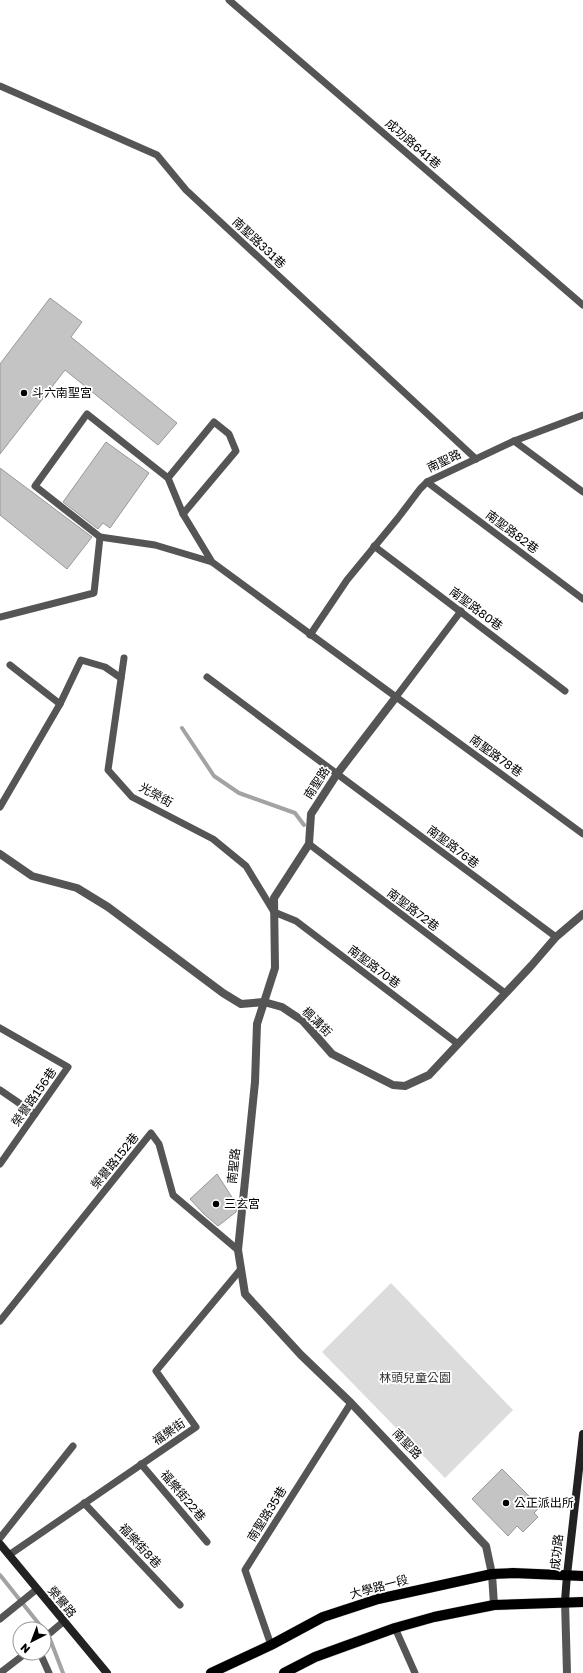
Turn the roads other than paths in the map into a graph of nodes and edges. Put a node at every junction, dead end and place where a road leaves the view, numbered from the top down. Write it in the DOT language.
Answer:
graph roads {
  1 [pos="229,0"];
  2 [pos="0,86"];
  3 [pos="583,305"];
  4 [pos="583,415"];
  5 [pos="514,440"];
  6 [pos="476,459"];
  7 [pos="168,478"];
  8 [pos="427,482"];
  9 [pos="583,492"];
  10 [pos="183,514"];
  11 [pos="100,537"];
  12 [pos="374,546"];
  13 [pos="212,562"];
  14 [pos="583,599"];
  15 [pos="461,611"];
  16 [pos="0,617"];
  17 [pos="310,635"];
  18 [pos="124,658"];
  19 [pos="10,665"];
  20 [pos="121,678"];
  21 [pos="207,678"];
  22 [pos="565,691"];
  23 [pos="396,696"];
  24 [pos="60,704"];
  25 [pos="337,774"];
  26 [pos="0,806"];
  27 [pos="583,834"];
  28 [pos="309,844"];
  29 [pos="0,854"];
  30 [pos="274,912"];
  31 [pos="583,914"];
  32 [pos="556,937"];
  33 [pos="505,993"];
  34 [pos="264,1002"];
  35 [pos="0,1028"];
  36 [pos="458,1044"];
  37 [pos="0,1090"];
  38 [pos="35,1114"];
  39 [pos="1,1160"];
  40 [pos="238,1250"];
  41 [pos="241,1269"];
  42 [pos="0,1321"];
  43 [pos="351,1403"];
  44 [pos="583,1434"];
  45 [pos="73,1446"];
  46 [pos="141,1464"];
  47 [pos="84,1503"];
  48 [pos="0,1538"];
  49 [pos="207,1542"];
  50 [pos="0,1544"];
  51 [pos="9,1555"];
  52 [pos="492,1574"];
  53 [pos="567,1575"];
  54 [pos="583,1576"];
  55 [pos="36,1589"];
  56 [pos="565,1602"];
  57 [pos="583,1602"];
  58 [pos="180,1605"];
  59 [pos="494,1605"];
  60 [pos="0,1619"];
  61 [pos="63,1622"];
  62 [pos="395,1628"];
  63 [pos="52,1631"];
  64 [pos="271,1645"];
  65 [pos="16,1661"];
  66 [pos="44,1661"];
  67 [pos="0,1673"];
  68 [pos="49,1673"];
  69 [pos="107,1673"];
  70 [pos="211,1673"];
  71 [pos="284,1673"];
  72 [pos="415,1673"];
  73 [pos="567,1673"];
  1 -- 3 [label="lane, 成功路641巷"];
  2 -- 6 [label="lane, 南聖路331巷"];
  4 -- 5 [label="lane, 南聖路"];
  5 -- 6 [label="lane, 南聖路"];
  5 -- 9 [label="lane"];
  6 -- 8 [label="lane, 南聖路"];
  7 -- 10 [label="lane"];
  7 -- 10 [label="lane"];
  7 -- 11 [label="lane"];
  8 -- 12 [label="lane, 南聖路"];
  8 -- 14 [label="lane, 南聖路82巷"];
  10 -- 13 [label="lane"];
  11 -- 13 [label="lane"];
  11 -- 16 [label="lane"];
  12 -- 15 [label="lane, 南聖路80巷"];
  12 -- 17 [label="lane, 南聖路"];
  13 -- 17 [label="lane, 南聖路78巷"];
  15 -- 22 [label="lane, 南聖路80巷"];
  15 -- 23 [label="lane"];
  17 -- 23 [label="lane, 南聖路78巷"];
  18 -- 20 [label="lane, 光榮街"];
  19 -- 24 [label="lane"];
  20 -- 24 [label="lane"];
  20 -- 30 [label="lane, 光榮街"];
  21 -- 25 [label="lane, 南聖路76巷"];
  23 -- 25 [label="street, 南聖路"];
  23 -- 27 [label="lane, 南聖路78巷"];
  24 -- 26 [label="lane"];
  25 -- 28 [label="street, 南聖路"];
  25 -- 32 [label="lane, 南聖路76巷"];
  28 -- 30 [label="street, 南聖路"];
  28 -- 33 [label="lane, 南聖路72巷"];
  29 -- 34 [label="street, 楓溝街"];
  30 -- 34 [label="street, 南聖路"];
  30 -- 36 [label="lane, 南聖路70巷"];
  31 -- 32 [label="street, 楓溝街"];
  32 -- 33 [label="street, 楓溝街"];
  33 -- 36 [label="street, 楓溝街"];
  34 -- 36 [label="street, 楓溝街"];
  34 -- 40 [label="street, 南聖路"];
  35 -- 38 [label="lane, 榮譽路156巷"];
  37 -- 38 [label="lane"];
  38 -- 39 [label="lane, 榮譽路156巷"];
  40 -- 41 [label="street, 南聖路"];
  40 -- 42 [label="lane, 榮譽路152巷"];
  41 -- 43 [label="street, 南聖路"];
  41 -- 46 [label="lane, 福樂街"];
  43 -- 52 [label="street, 南聖路"];
  43 -- 64 [label="lane, 南聖路35巷"];
  44 -- 53 [label="street, 成功路"];
  45 -- 48 [label="lane"];
  46 -- 47 [label="lane, 福樂街"];
  46 -- 49 [label="lane, 福樂街22巷"];
  47 -- 51 [label="lane, 福樂街"];
  47 -- 58 [label="lane, 福樂街8巷"];
  50 -- 51 [label="street, 榮譽路"];
  51 -- 55 [label="street, 榮譽路"];
  52 -- 53 [label="main road, 大學路一段"];
  52 -- 59 [label="street, 南聖路"];
  52 -- 64 [label="main road, 大學路一段"];
  53 -- 54 [label="main road, 大學路一段"];
  53 -- 56 [label="street, 成功路"];
  55 -- 60 [label="lane"];
  55 -- 61 [label="street, 榮譽路"];
  56 -- 57 [label="main road"];
  56 -- 59 [label="main road"];
  56 -- 73 [label="street, 成功路"];
  59 -- 62 [label="main road"];
  61 -- 63 [label="lane"];
  61 -- 69 [label="street, 榮譽路"];
  62 -- 71 [label="main road"];
  62 -- 72 [label="lane"];
  64 -- 70 [label="main road, 大學路一段"];
  65 -- 67 [label="lane"];
  66 -- 68 [label="lane"];
}
